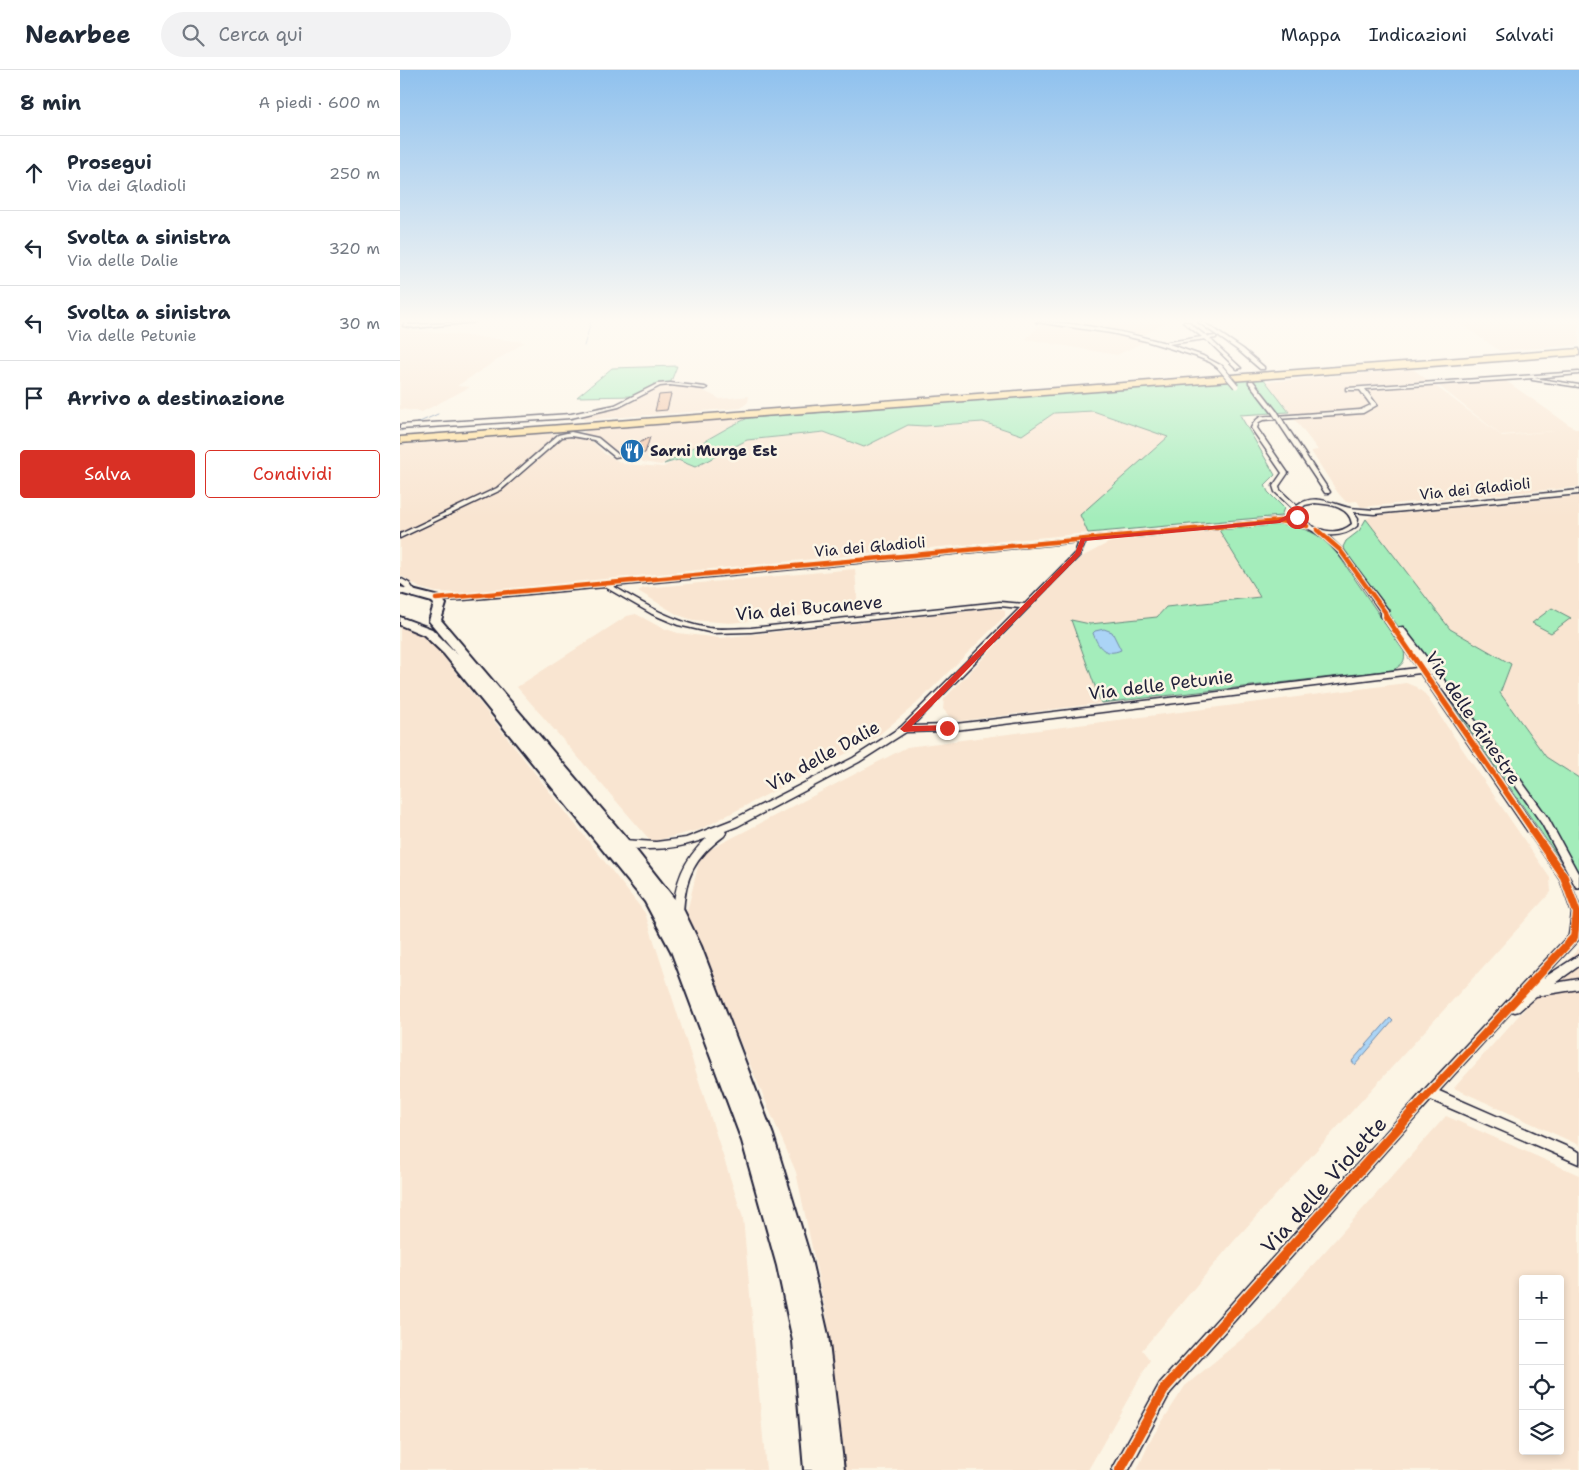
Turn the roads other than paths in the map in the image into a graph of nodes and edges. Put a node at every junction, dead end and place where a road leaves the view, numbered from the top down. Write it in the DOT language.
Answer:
graph roads {
  1 [pos="654,387"];
  2 [pos="699,387"];
  3 [pos="1067,387"];
  4 [pos="1090,387"];
  5 [pos="1254,387"];
  6 [pos="1370,387"];
  7 [pos="705,388"];
  8 [pos="1361,388"];
  9 [pos="1348,389"];
  10 [pos="1273,416"];
  11 [pos="400,427"];
  12 [pos="400,436"];
  13 [pos="400,440"];
  14 [pos="617,456"];
  15 [pos="1327,492"];
  16 [pos="1579,492"];
  17 [pos="1284,497"];
  18 [pos="1310,502"];
  19 [pos="1346,509"];
  20 [pos="1296,511"];
  21 [pos="1374,512"];
  22 [pos="1280,521"];
  23 [pos="1356,521"];
  24 [pos="1307,526"];
  25 [pos="1317,530"];
  26 [pos="1348,531"];
  27 [pos="400,536"];
  28 [pos="1083,540"];
  29 [pos="1340,550"];
  30 [pos="400,580"];
  31 [pos="605,584"];
  32 [pos="400,590"];
  33 [pos="414,595"];
  34 [pos="463,598"];
  35 [pos="436,599"];
  36 [pos="1026,606"];
  37 [pos="437,611"];
  38 [pos="1385,612"];
  39 [pos="403,622"];
  40 [pos="1422,670"];
  41 [pos="904,729"];
  42 [pos="736,823"];
  43 [pos="623,844"];
  44 [pos="1579,884"];
  45 [pos="678,916"];
  46 [pos="1574,937"];
  47 [pos="1579,960"];
  48 [pos="1579,984"];
  49 [pos="1534,992"];
  50 [pos="1484,1033"];
  51 [pos="1429,1092"];
  52 [pos="1579,1158"];
  53 [pos="816,1470"];
  54 [pos="832,1470"];
  55 [pos="1120,1470"];
  1 -- 11 [label="street"];
  2 -- 7 [label="street"];
  3 -- 12 [label="highway"];
  4 -- 13 [label="highway"];
  5 -- 10 [label="street"];
  6 -- 8 [label="street"];
  8 -- 9 [label="street"];
  8 -- 10 [label="street"];
  10 -- 15 [label="street, bridge"];
  10 -- 17 [label="street"];
  14 -- 27 [label="street"];
  16 -- 21 [label="street, Via dei Gladioli"];
  17 -- 18 [label="street"];
  17 -- 20 [label="street"];
  18 -- 19 [label="street, Via dei Gladioli"];
  18 -- 20 [label="street, Via dei Gladioli"];
  19 -- 21 [label="street, Via dei Gladioli"];
  19 -- 23 [label="street"];
  20 -- 22 [label="street, Via dei Gladioli"];
  20 -- 24 [label="street"];
  21 -- 23 [label="street, Via dei Gladioli"];
  22 -- 24 [label="street, Via dei Gladioli"];
  22 -- 28 [label="street, Via dei Gladioli"];
  23 -- 26 [label="street, Via dei Gladioli"];
  24 -- 25 [label="street, Via dei Gladioli"];
  25 -- 26 [label="street, Via dei Gladioli"];
  25 -- 29 [label="street, Via delle Ginestre"];
  26 -- 29 [label="street"];
  28 -- 31 [label="street, Via dei Gladioli"];
  28 -- 36 [label="street, Via delle Dalie"];
  29 -- 38 [label="street, Via delle Ginestre"];
  30 -- 33 [label="street"];
  31 -- 34 [label="street, Via dei Gladioli"];
  31 -- 36 [label="street, Via dei Bucaneve"];
  32 -- 33 [label="main road"];
  33 -- 35 [label="main road"];
  34 -- 35 [label="street, Via dei Gladioli"];
  34 -- 37 [label="street"];
  35 -- 37 [label="main road"];
  36 -- 41 [label="street, Via delle Dalie"];
  37 -- 39 [label="main road"];
  37 -- 43 [label="main road"];
  38 -- 40 [label="street, Via delle Ginestre"];
  38 -- 44 [label="street"];
  39 -- 53 [label="main road"];
  40 -- 41 [label="street, Via delle Petunie"];
  40 -- 46 [label="street, Via delle Ginestre"];
  41 -- 42 [label="street, Via delle Dalie"];
  42 -- 43 [label="street, Via delle Dalie"];
  42 -- 45 [label="street"];
  43 -- 45 [label="main road"];
  45 -- 54 [label="main road"];
  46 -- 50 [label="street, Via delle Violette"];
  47 -- 49 [label="street"];
  48 -- 49 [label="street"];
  49 -- 50 [label="street"];
  50 -- 51 [label="street, Via delle Violette"];
  51 -- 52 [label="street"];
  51 -- 55 [label="street, Via delle Violette"];
}
